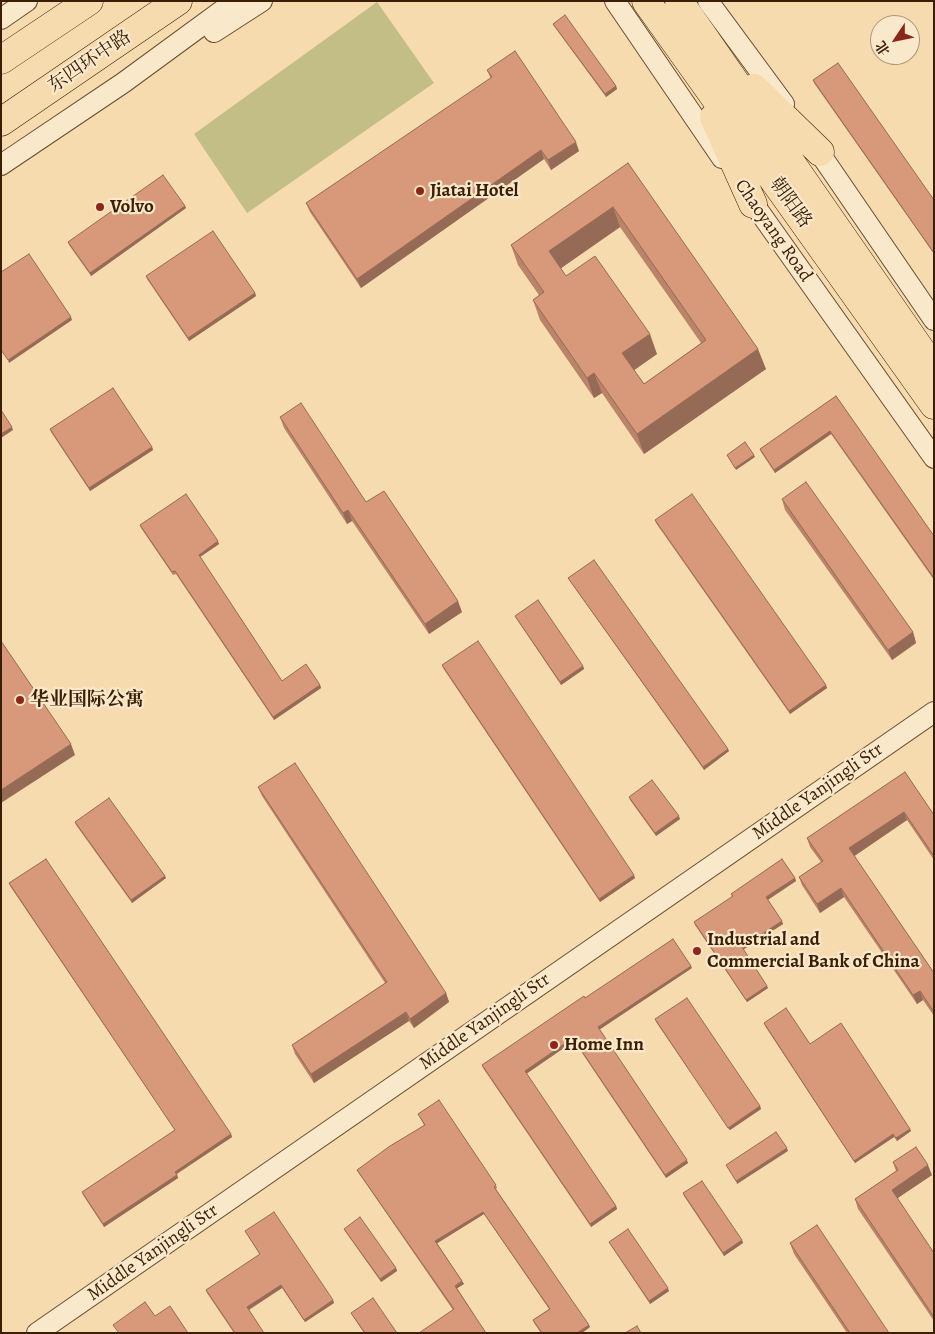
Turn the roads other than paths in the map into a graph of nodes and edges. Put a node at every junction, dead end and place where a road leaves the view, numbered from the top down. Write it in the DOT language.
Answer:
graph roads {
  1 [pos="21,1"];
  2 [pos="27,1"];
  3 [pos="89,1"];
  4 [pos="178,1"];
  5 [pos="235,1"];
  6 [pos="262,1"];
  7 [pos="615,1"];
  8 [pos="646,1"];
  9 [pos="679,1"];
  10 [pos="708,1"];
  11 [pos="1,18"];
  12 [pos="699,53"];
  13 [pos="1,60"];
  14 [pos="123,83"];
  15 [pos="1,122"];
  16 [pos="820,152"];
  17 [pos="1,165"];
  18 [pos="753,204"];
  19 [pos="934,320"];
  20 [pos="934,369"];
  21 [pos="934,405"];
  22 [pos="934,458"];
  23 [pos="934,712"];
  24 [pos="37,1333"];
  1 -- 11 [label="street"];
  2 -- 11 [label="street"];
  3 -- 13 [label="highway"];
  4 -- 15 [label="highway, 东四环中路"];
  5 -- 14 [label="street, 东四环中路"];
  6 -- 14 [label="street, 东四环中路"];
  7 -- 18 [label="street, Chaoyang Road"];
  8 -- 12 [label="highway, 朝阳路"];
  9 -- 12 [label="highway, 朝阳路"];
  10 -- 16 [label="street"];
  12 -- 16 [label="highway"];
  12 -- 18 [label="highway"];
  12 -- 20 [label="highway, 朝阳路"];
  12 -- 21 [label="highway, 朝阳路"];
  14 -- 17 [label="street, 东四环中路"];
  16 -- 19 [label="street"];
  18 -- 22 [label="street, Chaoyang Road"];
  23 -- 24 [label="street, Middle Yanjingli Str"];
}
